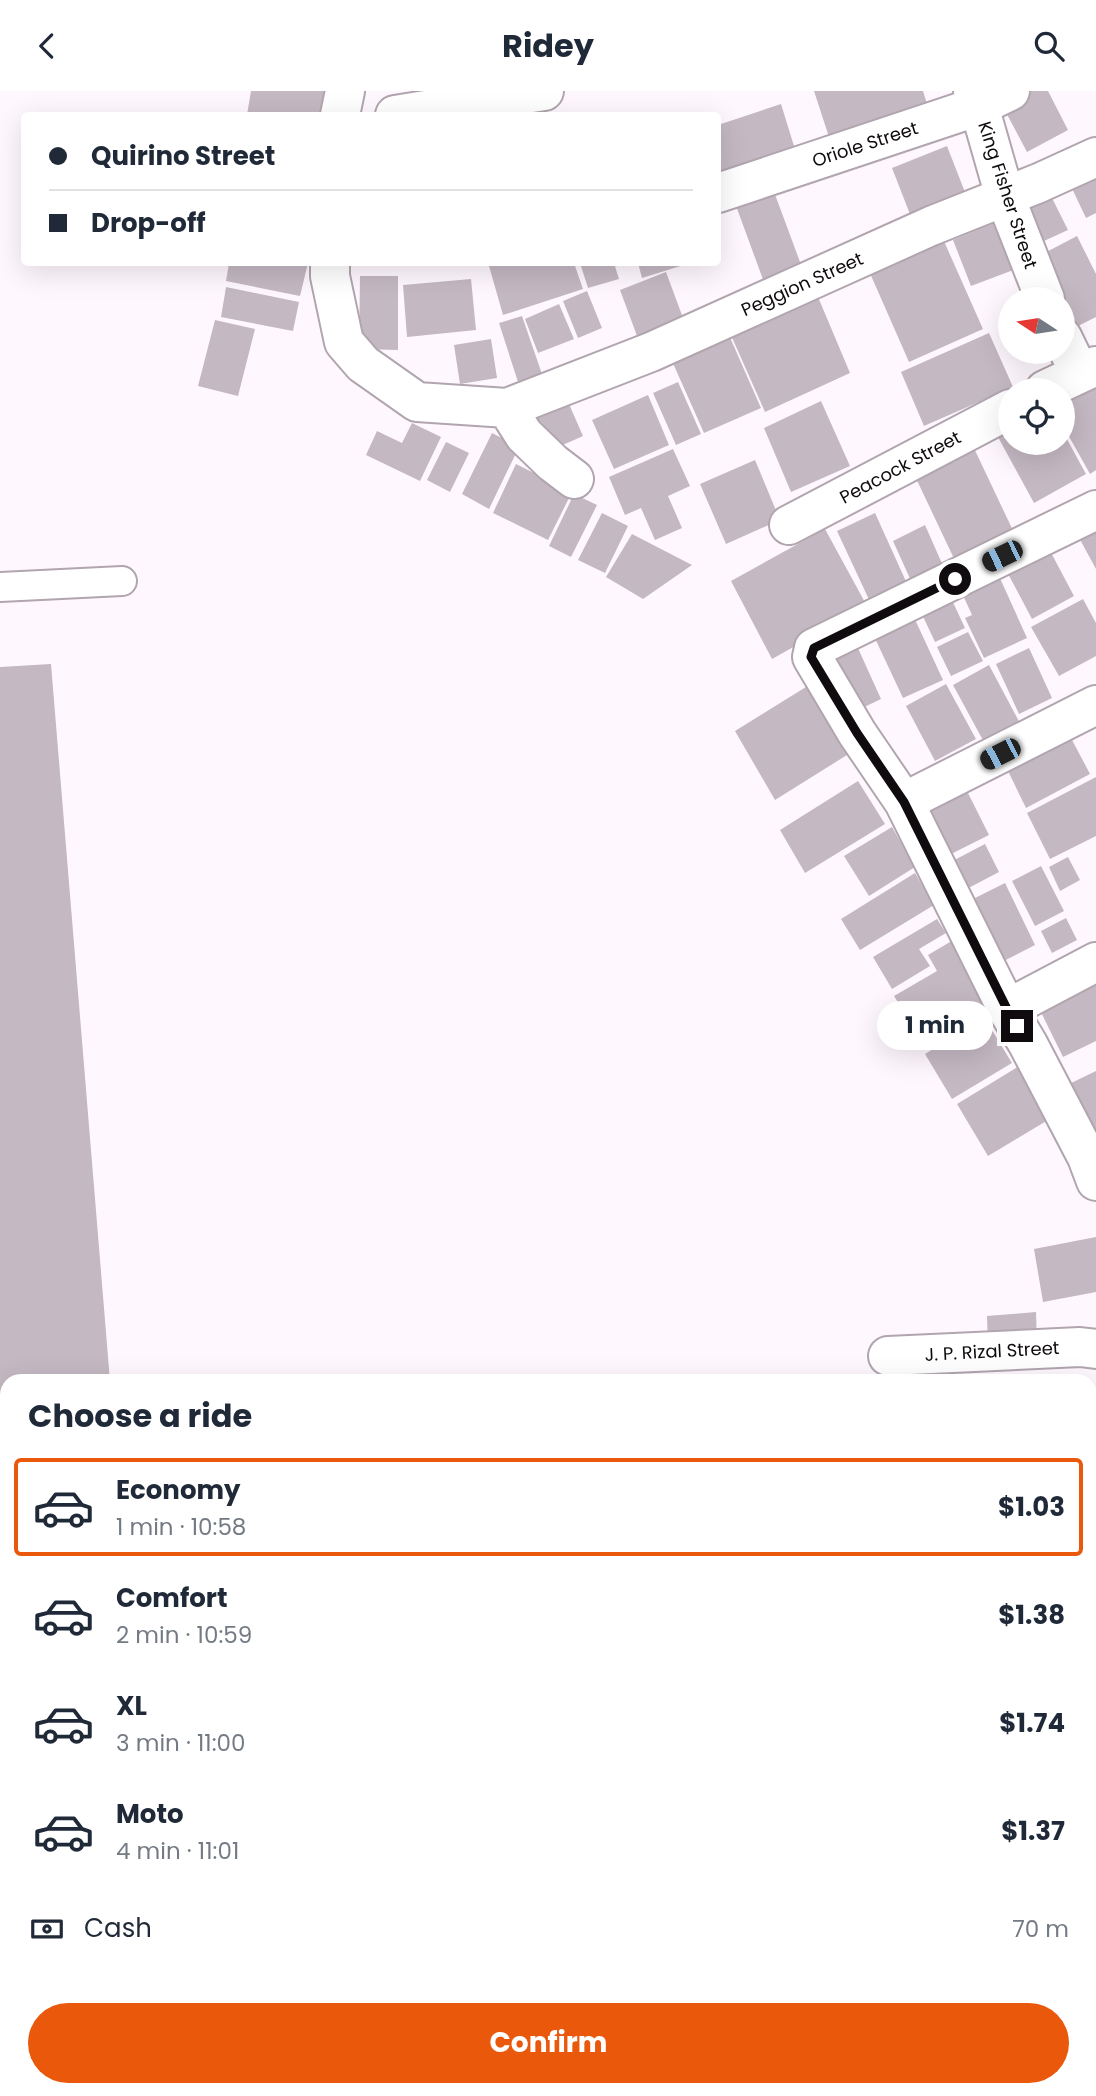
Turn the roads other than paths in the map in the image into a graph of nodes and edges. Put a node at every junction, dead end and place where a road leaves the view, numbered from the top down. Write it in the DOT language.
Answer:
graph roads {
  1 [pos="345,91"];
  2 [pos="544,91"];
  3 [pos="987,96"];
  4 [pos="342,112"];
  5 [pos="414,112"];
  6 [pos="1096,157"];
  7 [pos="721,192"];
  8 [pos="1005,197"];
  9 [pos="341,267"];
  10 [pos="1040,287"];
  11 [pos="1075,354"];
  12 [pos="1087,369"];
  13 [pos="1069,378"];
  14 [pos="507,408"];
  15 [pos="998,415"];
  16 [pos="574,479"];
  17 [pos="1096,510"];
  18 [pos="789,525"];
  19 [pos="122,581"];
  20 [pos="0,587"];
  21 [pos="1096,705"];
  22 [pos="904,802"];
  23 [pos="1096,962"];
  24 [pos="1007,1009"];
  25 [pos="1093,1163"];
  26 [pos="1096,1349"];
  27 [pos="888,1356"];
  1 -- 4 [label="street"];
  2 -- 5 [label="street"];
  3 -- 7 [label="street, Oriole Street"];
  3 -- 8 [label="street, King Fisher Street"];
  6 -- 8 [label="street, Peggion Street"];
  8 -- 10 [label="street, King Fisher Street"];
  8 -- 14 [label="street, Peggion Street"];
  9 -- 14 [label="street"];
  11 -- 12 [label="street"];
  12 -- 13 [label="street"];
  14 -- 16 [label="street"];
  15 -- 18 [label="street, Peacock Street"];
  17 -- 22 [label="street"];
  19 -- 20 [label="lane"];
  21 -- 22 [label="street"];
  22 -- 24 [label="street"];
  23 -- 24 [label="street"];
  24 -- 25 [label="street"];
  26 -- 27 [label="street, J. P. Rizal Street"];
}
